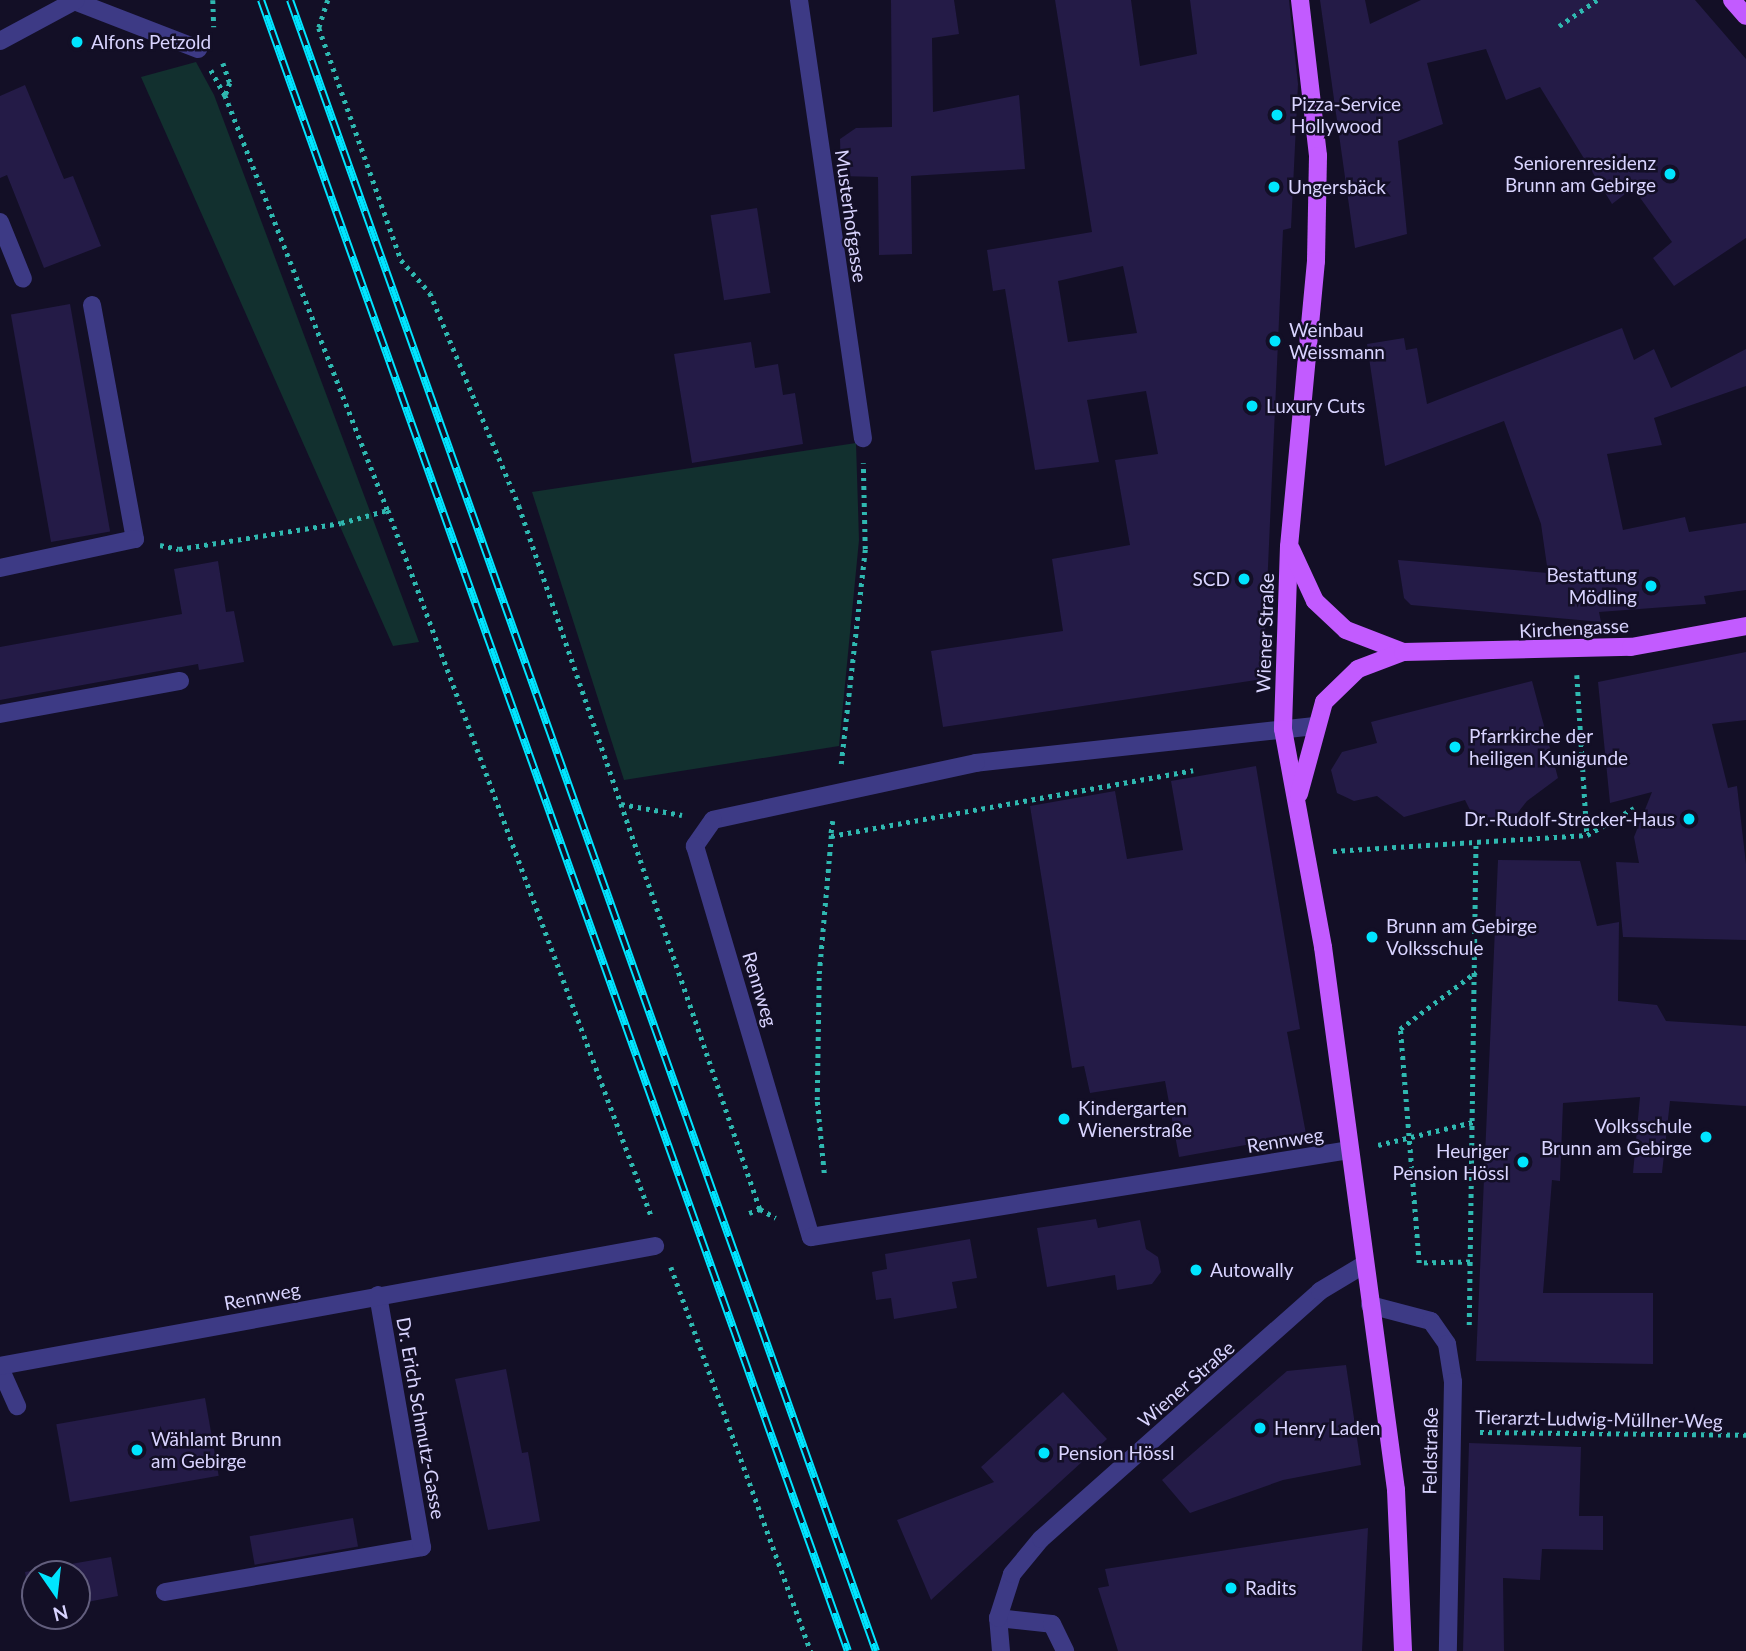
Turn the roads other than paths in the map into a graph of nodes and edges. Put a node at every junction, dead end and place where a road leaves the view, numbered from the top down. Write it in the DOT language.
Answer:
graph roads {
  1 [pos="799,0"];
  2 [pos="1300,0"];
  3 [pos="1732,0"];
  4 [pos="77,1"];
  5 [pos="1746,16"];
  6 [pos="0,41"];
  7 [pos="198,49"];
  8 [pos="0,222"];
  9 [pos="23,279"];
  10 [pos="92,305"];
  11 [pos="863,438"];
  12 [pos="1289,546"];
  13 [pos="0,568"];
  14 [pos="1746,626"];
  15 [pos="1403,652"];
  16 [pos="180,681"];
  17 [pos="0,714"];
  18 [pos="1315,726"];
  19 [pos="1283,729"];
  20 [pos="1297,804"];
  21 [pos="1350,1150"];
  22 [pos="655,1246"];
  23 [pos="1365,1264"];
  24 [pos="378,1295"];
  25 [pos="1370,1306"];
  26 [pos="0,1367"];
  27 [pos="17,1406"];
  28 [pos="166,1592"];
  29 [pos="999,1618"];
  30 [pos="1002,1651"];
  31 [pos="1065,1651"];
  32 [pos="1404,1651"];
  33 [pos="1448,1651"];
  1 -- 11 [label="street, Musterhofgasse"];
  2 -- 12 [label="main road, Wiener Straße"];
  3 -- 5 [label="main road"];
  4 -- 6 [label="street"];
  4 -- 7 [label="street"];
  8 -- 9 [label="street"];
  10 -- 13 [label="street"];
  12 -- 15 [label="main road, Kirchengasse"];
  12 -- 19 [label="main road, Wiener Straße"];
  14 -- 15 [label="main road, Kirchengasse"];
  15 -- 18 [label="main road, Kirchengasse"];
  16 -- 17 [label="street"];
  18 -- 19 [label="street"];
  18 -- 20 [label="main road, Kirchengasse"];
  19 -- 20 [label="main road, Wiener Straße"];
  19 -- 21 [label="street, Rennweg"];
  20 -- 21 [label="main road, Wiener Straße"];
  21 -- 23 [label="main road, Wiener Straße"];
  22 -- 24 [label="street, Rennweg"];
  23 -- 25 [label="main road, Wiener Straße"];
  23 -- 29 [label="street, Wiener Straße"];
  24 -- 26 [label="street, Rennweg"];
  24 -- 28 [label="street, Dr. Erich Schmutz-Gasse"];
  25 -- 32 [label="main road, Wiener Straße"];
  25 -- 33 [label="street, Feldstraße"];
  26 -- 27 [label="street"];
  29 -- 30 [label="street"];
  29 -- 31 [label="street"];
}
